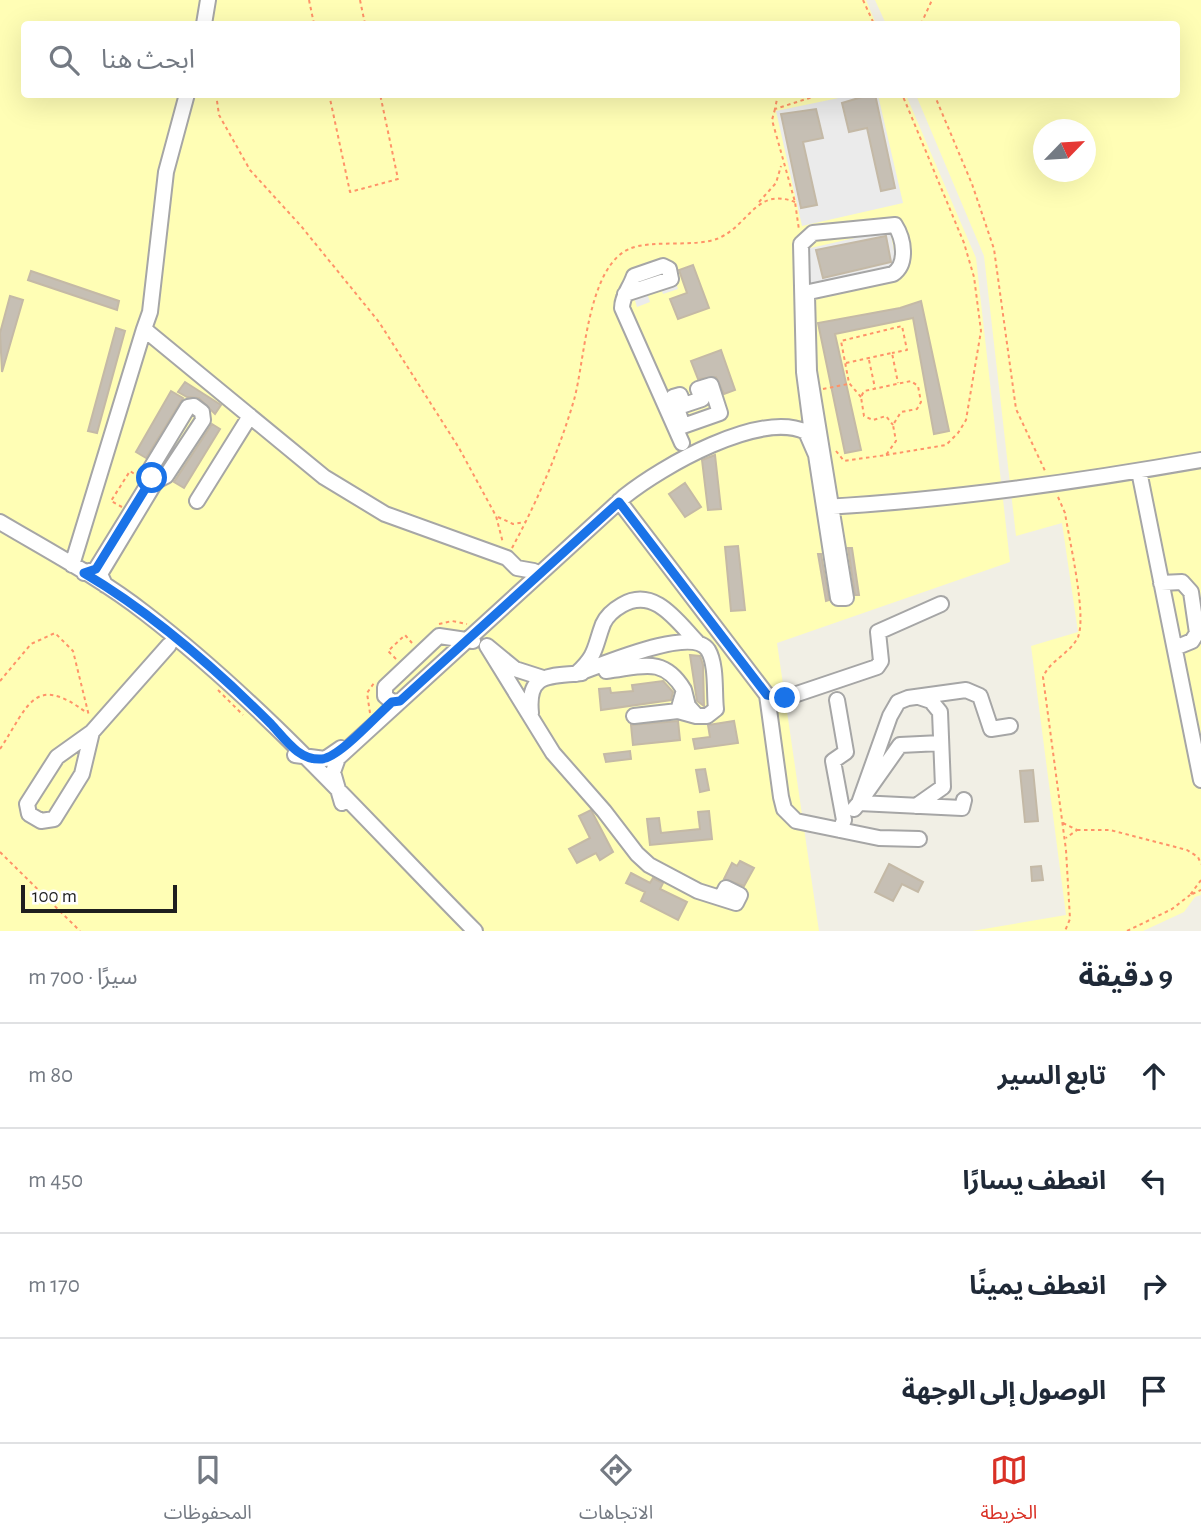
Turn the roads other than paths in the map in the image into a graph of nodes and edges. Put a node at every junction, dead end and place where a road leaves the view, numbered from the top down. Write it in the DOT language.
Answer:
graph roads {
  1 [pos="208,0"];
  2 [pos="204,21"];
  3 [pos="186,98"];
  4 [pos="625,294"];
  5 [pos="144,329"];
  6 [pos="809,396"];
  7 [pos="250,416"];
  8 [pos="701,420"];
  9 [pos="708,438"];
  10 [pos="813,441"];
  11 [pos="684,449"];
  12 [pos="1201,460"];
  13 [pos="1139,471"];
  14 [pos="197,501"];
  15 [pos="619,502"];
  16 [pos="828,507"];
  17 [pos="2,529"];
  18 [pos="78,569"];
  19 [pos="534,572"];
  20 [pos="1161,583"];
  21 [pos="105,585"];
  22 [pos="941,604"];
  23 [pos="490,619"];
  24 [pos="464,640"];
  25 [pos="171,642"];
  26 [pos="698,642"];
  27 [pos="487,646"];
  28 [pos="1175,648"];
  29 [pos="576,674"];
  30 [pos="543,678"];
  31 [pos="684,690"];
  32 [pos="767,695"];
  33 [pos="919,697"];
  34 [pos="837,700"];
  35 [pos="396,702"];
  36 [pos="678,711"];
  37 [pos="634,716"];
  38 [pos="697,716"];
  39 [pos="531,718"];
  40 [pos="1010,726"];
  41 [pos="92,732"];
  42 [pos="941,743"];
  43 [pos="298,755"];
  44 [pos="1199,759"];
  45 [pos="1201,780"];
  46 [pos="341,798"];
  47 [pos="964,800"];
  48 [pos="859,803"];
  49 [pos="916,806"];
  50 [pos="842,825"];
  51 [pos="919,839"];
  52 [pos="721,898"];
  53 [pos="469,931"];
  54 [pos="475,931"];
  1 -- 2 [label="lane"];
  3 -- 5 [label="lane"];
  4 -- 11 [label="lane"];
  5 -- 7 [label="lane"];
  5 -- 18 [label="lane"];
  6 -- 6 [label="lane"];
  6 -- 9 [label="lane"];
  6 -- 10 [label="lane"];
  6 -- 16 [label="lane"];
  7 -- 14 [label="lane"];
  7 -- 19 [label="lane"];
  8 -- 9 [label="lane"];
  9 -- 11 [label="lane"];
  10 -- 15 [label="lane"];
  10 -- 16 [label="lane"];
  11 -- 19 [label="lane"];
  12 -- 13 [label="lane"];
  13 -- 16 [label="lane"];
  13 -- 20 [label="lane"];
  15 -- 23 [label="lane"];
  15 -- 32 [label="lane"];
  16 -- 16 [label="lane"];
  17 -- 18 [label="lane"];
  17 -- 25 [label="lane"];
  18 -- 21 [label="lane"];
  18 -- 21 [label="lane"];
  19 -- 24 [label="lane"];
  20 -- 28 [label="lane"];
  20 -- 28 [label="lane"];
  21 -- 43 [label="lane"];
  22 -- 32 [label="lane"];
  23 -- 24 [label="lane"];
  23 -- 27 [label="lane"];
  24 -- 27 [label="lane"];
  24 -- 35 [label="lane"];
  25 -- 41 [label="lane"];
  25 -- 43 [label="lane"];
  26 -- 29 [label="lane"];
  26 -- 29 [label="lane"];
  26 -- 38 [label="lane"];
  27 -- 30 [label="lane"];
  27 -- 39 [label="lane"];
  28 -- 44 [label="lane"];
  29 -- 30 [label="lane"];
  29 -- 31 [label="lane"];
  30 -- 39 [label="lane"];
  31 -- 36 [label="lane"];
  31 -- 38 [label="lane"];
  32 -- 50 [label="lane"];
  33 -- 40 [label="lane"];
  33 -- 42 [label="lane"];
  33 -- 48 [label="lane"];
  34 -- 50 [label="lane"];
  35 -- 43 [label="lane"];
  35 -- 46 [label="lane"];
  36 -- 37 [label="lane"];
  36 -- 38 [label="lane"];
  39 -- 52 [label="lane"];
  41 -- 41 [label="lane"];
  42 -- 48 [label="lane"];
  42 -- 49 [label="lane"];
  43 -- 46 [label="lane"];
  44 -- 45 [label="lane"];
  46 -- 53 [label="lane"];
  46 -- 54 [label="lane"];
  47 -- 49 [label="lane"];
  48 -- 49 [label="lane"];
  48 -- 50 [label="lane"];
  50 -- 51 [label="lane"];
}
